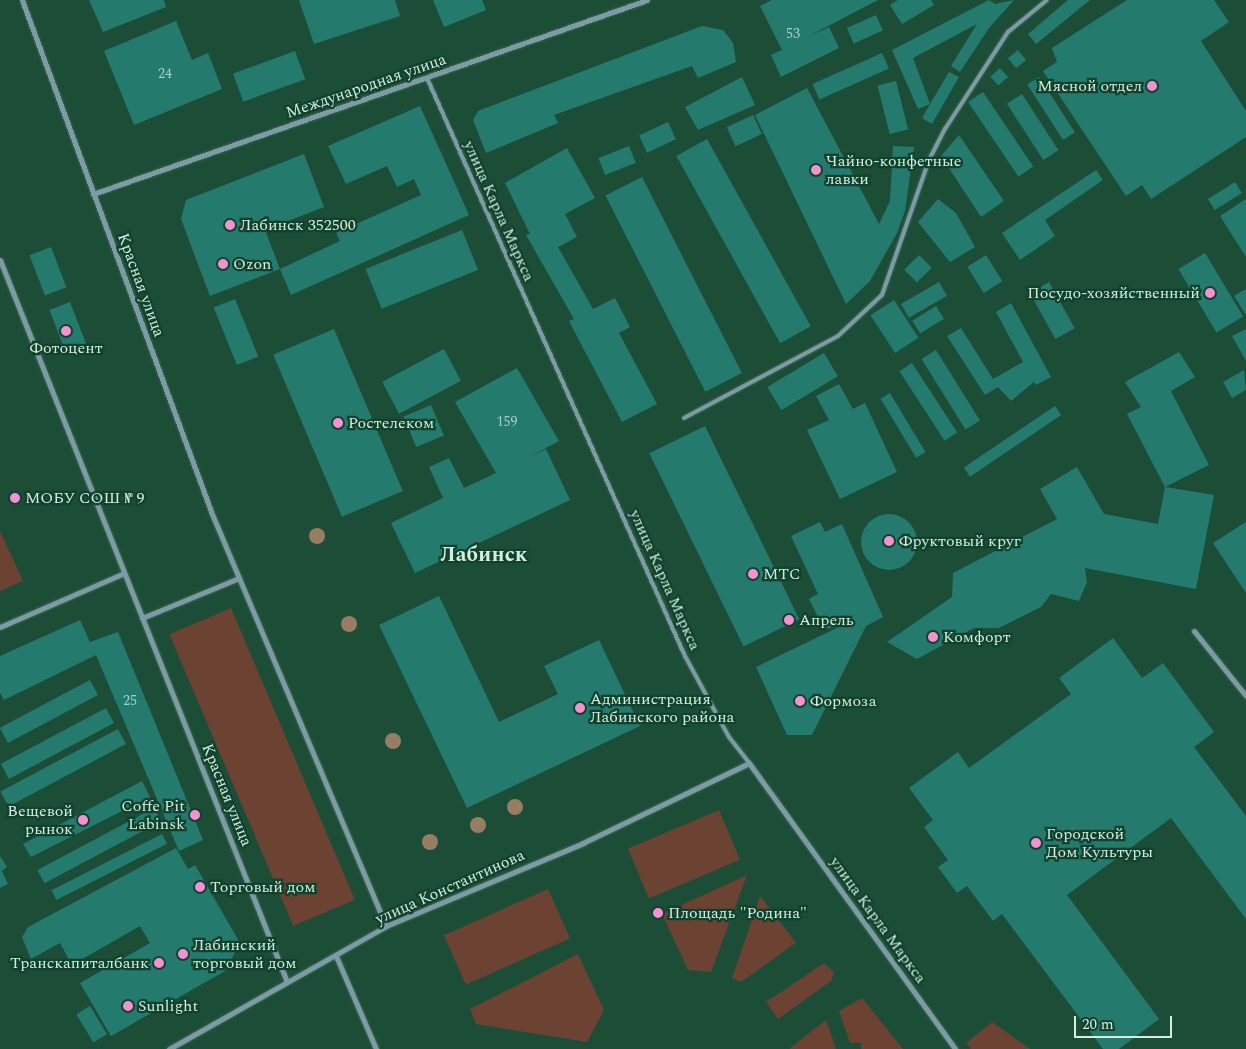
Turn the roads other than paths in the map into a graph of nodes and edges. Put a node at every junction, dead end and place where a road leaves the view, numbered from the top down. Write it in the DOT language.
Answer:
graph roads {
  1 [pos="22,0"];
  2 [pos="647,0"];
  3 [pos="1047,0"];
  4 [pos="427,78"];
  5 [pos="93,194"];
  6 [pos="0,260"];
  7 [pos="684,418"];
  8 [pos="124,573"];
  9 [pos="239,578"];
  10 [pos="142,618"];
  11 [pos="0,627"];
  12 [pos="1194,631"];
  13 [pos="1246,696"];
  14 [pos="749,763"];
  15 [pos="386,926"];
  16 [pos="336,956"];
  17 [pos="287,982"];
  18 [pos="169,1049"];
  19 [pos="376,1049"];
  20 [pos="955,1049"];
  1 -- 5 [label="street, Красная улица"];
  2 -- 4 [label="street, Международная улица"];
  3 -- 7 [label="lane"];
  4 -- 5 [label="street, Международная улица"];
  4 -- 14 [label="lane, улица Карла Маркса"];
  5 -- 9 [label="street, Красная улица"];
  6 -- 8 [label="street, Красная улица"];
  8 -- 10 [label="street, Красная улица"];
  8 -- 11 [label="street"];
  9 -- 10 [label="street"];
  9 -- 15 [label="street, Красная улица"];
  10 -- 17 [label="street, Красная улица"];
  12 -- 13 [label="street"];
  14 -- 15 [label="street, улица Константинова"];
  14 -- 20 [label="street, улица Карла Маркса"];
  15 -- 16 [label="street, улица Константинова"];
  16 -- 17 [label="street, улица Константинова"];
  16 -- 19 [label="street"];
  17 -- 18 [label="street, улица Константинова"];
}
